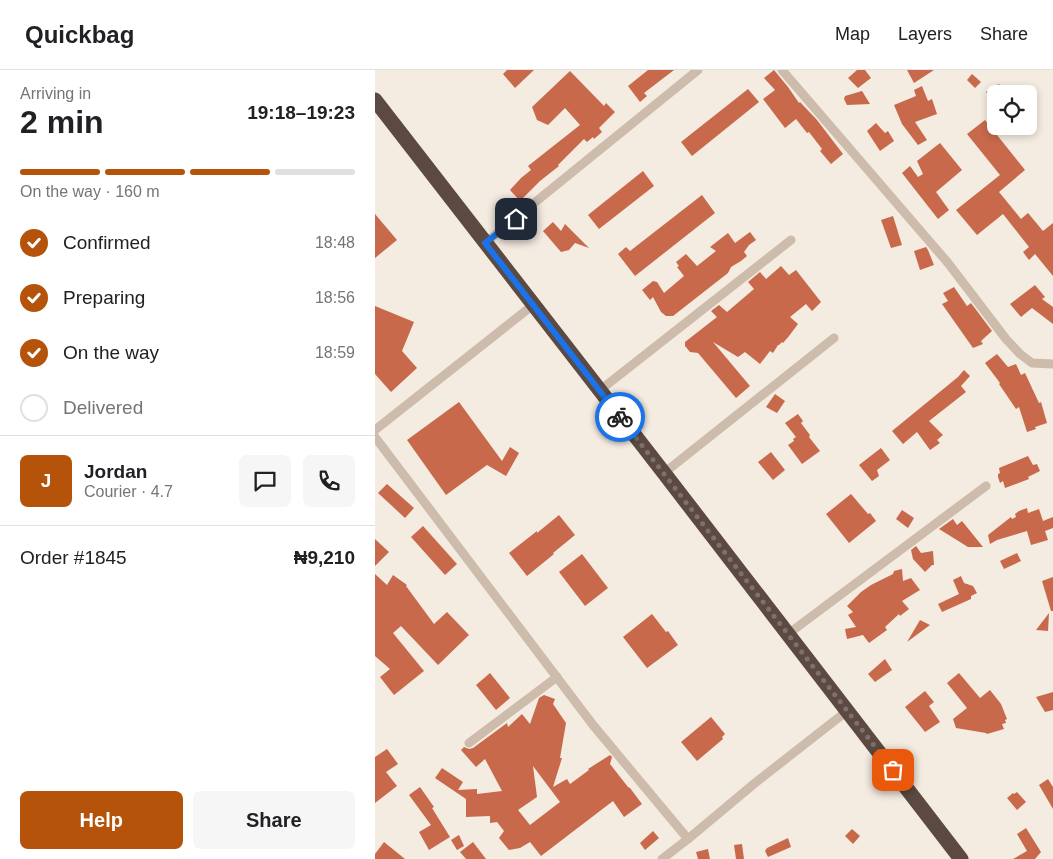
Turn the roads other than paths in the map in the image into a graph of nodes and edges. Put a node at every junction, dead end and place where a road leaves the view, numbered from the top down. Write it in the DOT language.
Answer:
graph roads {
  1 [pos="698,70"];
  2 [pos="782,70"];
  3 [pos="375,100"];
  4 [pos="791,240"];
  5 [pos="485,243"];
  6 [pos="533,305"];
  7 [pos="834,338"];
  8 [pos="1053,364"];
  9 [pos="599,391"];
  10 [pos="375,430"];
  11 [pos="375,438"];
  12 [pos="664,473"];
  13 [pos="986,486"];
  14 [pos="788,634"];
  15 [pos="557,677"];
  16 [pos="847,711"];
  17 [pos="469,743"];
  18 [pos="688,839"];
  19 [pos="662,859"];
  20 [pos="961,859"];
  1 -- 5 [label="street"];
  2 -- 8 [label="street"];
  3 -- 5 [label="highway"];
  4 -- 9 [label="street"];
  5 -- 6 [label="highway"];
  6 -- 9 [label="highway"];
  6 -- 10 [label="street"];
  7 -- 12 [label="street"];
  9 -- 12 [label="highway"];
  11 -- 15 [label="street"];
  12 -- 14 [label="highway"];
  13 -- 14 [label="street"];
  14 -- 16 [label="highway"];
  15 -- 17 [label="street"];
  15 -- 18 [label="street"];
  16 -- 18 [label="street"];
  16 -- 20 [label="highway"];
  18 -- 19 [label="street"];
}
